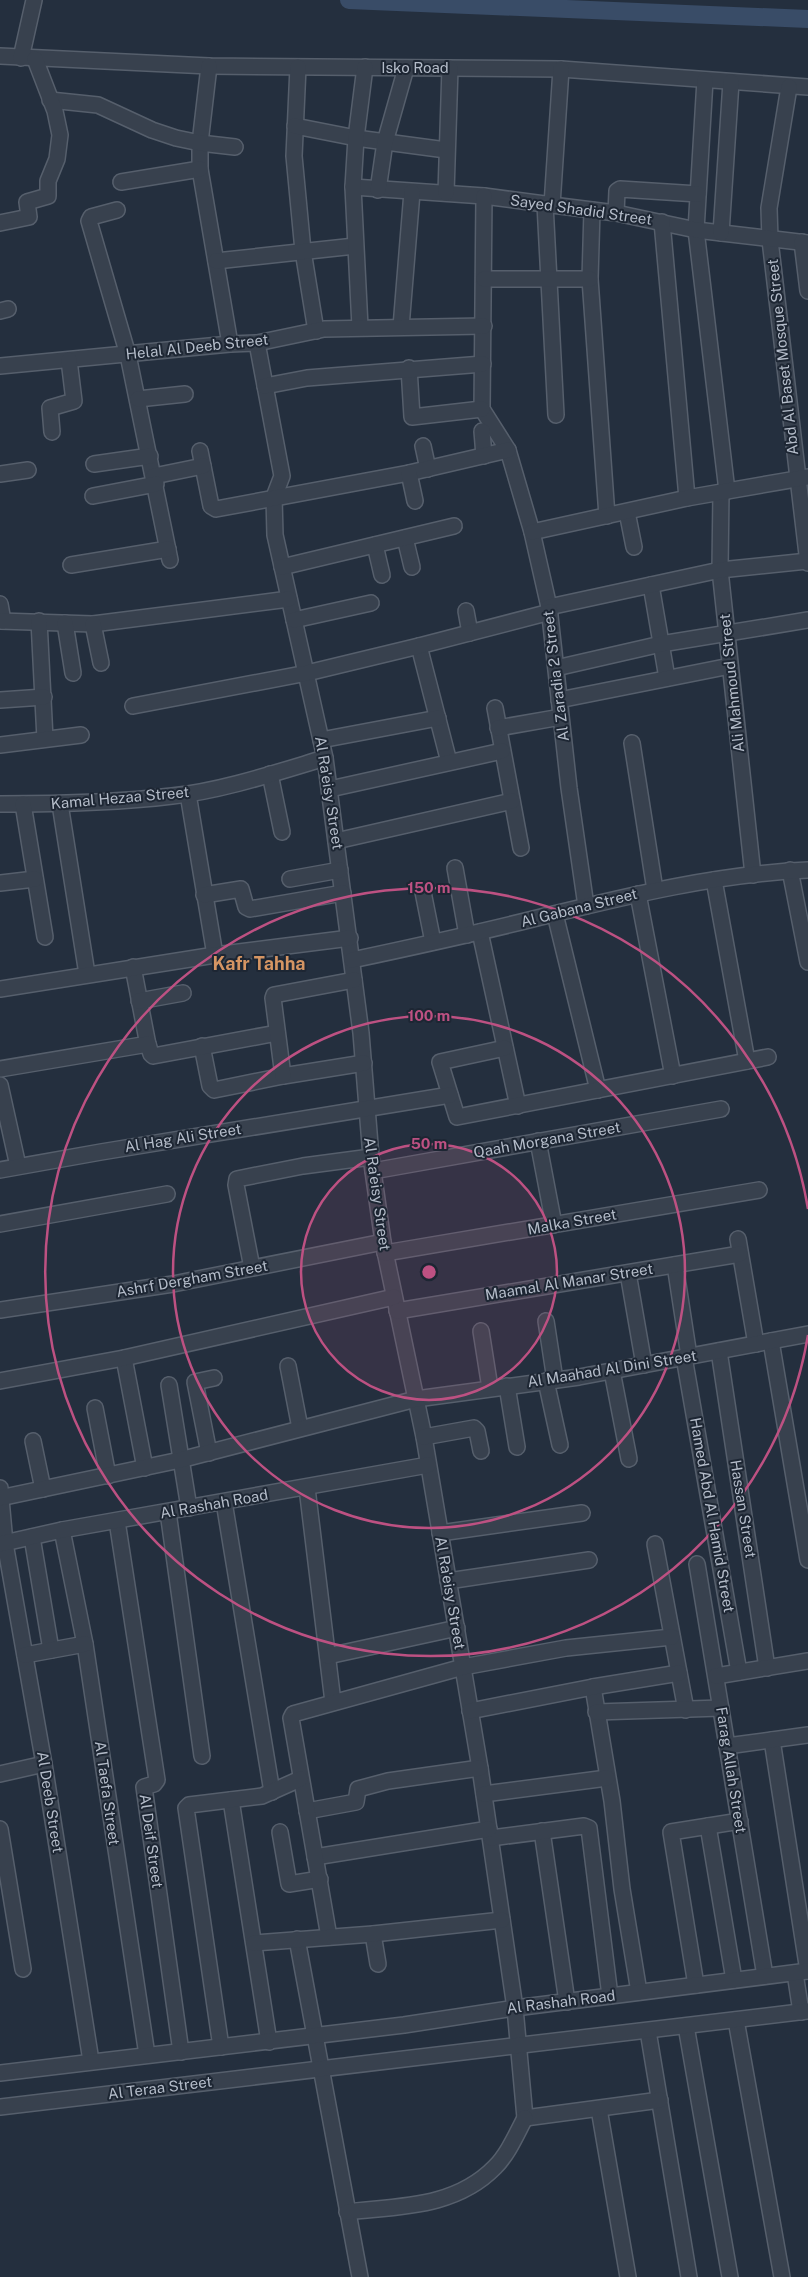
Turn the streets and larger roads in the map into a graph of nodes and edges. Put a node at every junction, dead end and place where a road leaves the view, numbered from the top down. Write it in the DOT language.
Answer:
graph roads {
  1 [pos="34,0"];
  2 [pos="0,56"];
  3 [pos="28,58"];
  4 [pos="208,66"];
  5 [pos="298,67"];
  6 [pos="365,67"];
  7 [pos="406,68"];
  8 [pos="450,68"];
  9 [pos="561,69"];
  10 [pos="705,80"];
  11 [pos="731,82"];
  12 [pos="789,87"];
  13 [pos="808,87"];
  14 [pos="50,100"];
  15 [pos="295,126"];
  16 [pos="356,138"];
  17 [pos="385,142"];
  18 [pos="200,143"];
  19 [pos="235,147"];
  20 [pos="446,150"];
  21 [pos="200,169"];
  22 [pos="121,182"];
  23 [pos="352,187"];
  24 [pos="378,190"];
  25 [pos="412,192"];
  26 [pos="446,193"];
  27 [pos="698,194"];
  28 [pos="484,196"];
  29 [pos="549,205"];
  30 [pos="118,210"];
  31 [pos="592,210"];
  32 [pos="616,214"];
  33 [pos="662,222"];
  34 [pos="0,223"];
  35 [pos="696,230"];
  36 [pos="721,234"];
  37 [pos="770,240"];
  38 [pos="805,243"];
  39 [pos="355,246"];
  40 [pos="304,252"];
  41 [pos="216,261"];
  42 [pos="484,279"];
  43 [pos="548,279"];
  44 [pos="590,279"];
  45 [pos="808,291"];
  46 [pos="484,326"];
  47 [pos="360,327"];
  48 [pos="401,327"];
  49 [pos="316,331"];
  50 [pos="230,344"];
  51 [pos="257,344"];
  52 [pos="128,354"];
  53 [pos="69,360"];
  54 [pos="483,364"];
  55 [pos="0,366"];
  56 [pos="409,368"];
  57 [pos="265,386"];
  58 [pos="185,394"];
  59 [pos="138,400"];
  60 [pos="482,409"];
  61 [pos="556,415"];
  62 [pos="52,432"];
  63 [pos="482,432"];
  64 [pos="424,446"];
  65 [pos="508,450"];
  66 [pos="150,456"];
  67 [pos="484,456"];
  68 [pos="94,464"];
  69 [pos="428,469"];
  70 [pos="28,470"];
  71 [pos="0,474"];
  72 [pos="409,474"];
  73 [pos="802,478"];
  74 [pos="155,480"];
  75 [pos="724,492"];
  76 [pos="93,496"];
  77 [pos="274,497"];
  78 [pos="687,498"];
  79 [pos="415,501"];
  80 [pos="627,512"];
  81 [pos="607,516"];
  82 [pos="454,526"];
  83 [pos="532,532"];
  84 [pos="405,538"];
  85 [pos="374,545"];
  86 [pos="634,547"];
  87 [pos="808,562"];
  88 [pos="70,565"];
  89 [pos="412,567"];
  90 [pos="282,568"];
  91 [pos="720,570"];
  92 [pos="382,575"];
  93 [pos="651,585"];
  94 [pos="289,599"];
  95 [pos="371,602"];
  96 [pos="0,604"];
  97 [pos="549,610"];
  98 [pos="466,611"];
  99 [pos="294,620"];
  100 [pos="808,620"];
  101 [pos="1,621"];
  102 [pos="39,621"];
  103 [pos="65,624"];
  104 [pos="93,624"];
  105 [pos="726,632"];
  106 [pos="470,633"];
  107 [pos="661,644"];
  108 [pos="419,646"];
  109 [pos="101,663"];
  110 [pos="730,666"];
  111 [pos="556,668"];
  112 [pos="73,673"];
  113 [pos="307,673"];
  114 [pos="667,678"];
  115 [pos="44,697"];
  116 [pos="0,700"];
  117 [pos="559,700"];
  118 [pos="133,706"];
  119 [pos="495,708"];
  120 [pos="561,717"];
  121 [pos="438,718"];
  122 [pos="498,728"];
  123 [pos="81,735"];
  124 [pos="45,739"];
  125 [pos="321,740"];
  126 [pos="632,743"];
  127 [pos="0,745"];
  128 [pos="502,750"];
  129 [pos="325,758"];
  130 [pos="449,762"];
  131 [pos="270,774"];
  132 [pos="330,789"];
  133 [pos="188,794"];
  134 [pos="512,801"];
  135 [pos="0,804"];
  136 [pos="23,804"];
  137 [pos="60,804"];
  138 [pos="282,832"];
  139 [pos="336,841"];
  140 [pos="522,848"];
  141 [pos="455,868"];
  142 [pos="340,870"];
  143 [pos="790,870"];
  144 [pos="808,870"];
  145 [pos="753,875"];
  146 [pos="35,879"];
  147 [pos="290,879"];
  148 [pos="714,880"];
  149 [pos="0,883"];
  150 [pos="655,890"];
  151 [pos="423,892"];
  152 [pos="343,893"];
  153 [pos="638,894"];
  154 [pos="204,895"];
  155 [pos="586,906"];
  156 [pos="556,914"];
  157 [pos="473,934"];
  158 [pos="45,937"];
  159 [pos="350,938"];
  160 [pos="433,942"];
  161 [pos="215,955"];
  162 [pos="352,960"];
  163 [pos="808,962"];
  164 [pos="132,967"];
  165 [pos="87,974"];
  166 [pos="354,980"];
  167 [pos="0,989"];
  168 [pos="182,993"];
  169 [pos="139,1001"];
  170 [pos="277,1033"];
  171 [pos="148,1045"];
  172 [pos="202,1046"];
  173 [pos="505,1048"];
  174 [pos="768,1057"];
  175 [pos="747,1061"];
  176 [pos="364,1063"];
  177 [pos="0,1069"];
  178 [pos="283,1076"];
  179 [pos="673,1076"];
  180 [pos="0,1085"];
  181 [pos="598,1090"];
  182 [pos="450,1095"];
  183 [pos="518,1106"];
  184 [pos="721,1109"];
  185 [pos="367,1110"];
  186 [pos="538,1141"];
  187 [pos="372,1164"];
  188 [pos="18,1166"];
  189 [pos="0,1170"];
  190 [pos="759,1190"];
  191 [pos="167,1194"];
  192 [pos="0,1224"];
  193 [pos="554,1225"];
  194 [pos="738,1239"];
  195 [pos="384,1247"];
  196 [pos="740,1254"];
  197 [pos="675,1265"];
  198 [pos="252,1268"];
  199 [pos="628,1273"];
  200 [pos="396,1304"];
  201 [pos="0,1310"];
  202 [pos="546,1321"];
  203 [pos="481,1330"];
  204 [pos="808,1334"];
  205 [pos="764,1343"];
  206 [pos="719,1351"];
  207 [pos="686,1357"];
  208 [pos="124,1358"];
  209 [pos="644,1365"];
  210 [pos="288,1366"];
  211 [pos="612,1371"];
  212 [pos="214,1378"];
  213 [pos="550,1380"];
  214 [pos="0,1381"];
  215 [pos="169,1384"];
  216 [pos="507,1386"];
  217 [pos="490,1388"];
  218 [pos="416,1399"];
  219 [pos="95,1408"];
  220 [pos="300,1428"];
  221 [pos="424,1437"];
  222 [pos="33,1441"];
  223 [pos="560,1446"];
  224 [pos="517,1447"];
  225 [pos="481,1451"];
  226 [pos="209,1453"];
  227 [pos="629,1459"];
  228 [pos="180,1460"];
  229 [pos="428,1466"];
  230 [pos="145,1468"];
  231 [pos="108,1476"];
  232 [pos="307,1488"];
  233 [pos="42,1490"];
  234 [pos="0,1495"];
  235 [pos="224,1502"];
  236 [pos="188,1508"];
  237 [pos="168,1512"];
  238 [pos="582,1513"];
  239 [pos="117,1521"];
  240 [pos="62,1530"];
  241 [pos="440,1533"];
  242 [pos="32,1537"];
  243 [pos="3,1543"];
  244 [pos="655,1544"];
  245 [pos="589,1560"];
  246 [pos="808,1560"];
  247 [pos="697,1564"];
  248 [pos="448,1582"];
  249 [pos="456,1628"];
  250 [pos="672,1637"];
  251 [pos="84,1644"];
  252 [pos="51,1650"];
  253 [pos="25,1655"];
  254 [pos="328,1656"];
  255 [pos="808,1661"];
  256 [pos="463,1667"];
  257 [pos="767,1668"];
  258 [pos="739,1672"];
  259 [pos="679,1673"];
  260 [pos="716,1676"];
  261 [pos="593,1687"];
  262 [pos="333,1702"];
  263 [pos="721,1708"];
  264 [pos="686,1710"];
  265 [pos="470,1711"];
  266 [pos="596,1712"];
  267 [pos="808,1735"];
  268 [pos="772,1740"];
  269 [pos="727,1746"];
  270 [pos="202,1756"];
  271 [pos="44,1764"];
  272 [pos="480,1768"];
  273 [pos="0,1774"];
  274 [pos="607,1778"];
  275 [pos="300,1779"];
  276 [pos="272,1792"];
  277 [pos="484,1794"];
  278 [pos="231,1800"];
  279 [pos="307,1812"];
  280 [pos="740,1821"];
  281 [pos="708,1826"];
  282 [pos="0,1829"];
  283 [pos="542,1831"];
  284 [pos="280,1832"];
  285 [pos="490,1834"];
  286 [pos="315,1856"];
  287 [pos="320,1879"];
  288 [pos="502,1920"];
  289 [pos="373,1934"];
  290 [pos="330,1936"];
  291 [pos="296,1939"];
  292 [pos="254,1943"];
  293 [pos="378,1964"];
  294 [pos="23,1969"];
  295 [pos="804,1971"];
  296 [pos="765,1976"];
  297 [pos="734,1980"];
  298 [pos="696,1985"];
  299 [pos="639,1992"];
  300 [pos="610,1996"];
  301 [pos="567,2002"];
  302 [pos="515,2008"];
  303 [pos="804,2011"];
  304 [pos="736,2020"];
  305 [pos="686,2026"];
  306 [pos="648,2031"];
  307 [pos="314,2041"];
  308 [pos="269,2042"];
  309 [pos="518,2046"];
  310 [pos="221,2047"];
  311 [pos="181,2052"];
  312 [pos="147,2055"];
  313 [pos="91,2061"];
  314 [pos="319,2067"];
  315 [pos="0,2073"];
  316 [pos="660,2100"];
  317 [pos="0,2107"];
  318 [pos="599,2109"];
  319 [pos="525,2118"];
  320 [pos="347,2212"];
  321 [pos="360,2277"];
  322 [pos="628,2277"];
  323 [pos="689,2277"];
  324 [pos="730,2277"];
  325 [pos="782,2277"];
  1 -- 3 [label="street"];
  2 -- 3 [label="street, Isko Road"];
  3 -- 4 [label="street, Isko Road"];
  3 -- 14 [label="street"];
  4 -- 5 [label="street, Isko Road"];
  4 -- 18 [label="street"];
  5 -- 6 [label="street, Isko Road"];
  5 -- 15 [label="street"];
  6 -- 7 [label="street, Isko Road"];
  6 -- 16 [label="street"];
  7 -- 8 [label="street, Isko Road"];
  7 -- 17 [label="street"];
  8 -- 9 [label="street, Isko Road"];
  8 -- 20 [label="street"];
  9 -- 10 [label="street, Isko Road"];
  9 -- 29 [label="street"];
  10 -- 11 [label="street, Isko Road"];
  10 -- 27 [label="street, Ali Mahmoud Street"];
  11 -- 12 [label="street, Isko Road"];
  11 -- 36 [label="street"];
  12 -- 13 [label="street, Isko Road"];
  12 -- 37 [label="street, Abd Al Baset Mosque Street"];
  14 -- 18 [label="street"];
  14 -- 34 [label="street"];
  15 -- 16 [label="street"];
  15 -- 40 [label="street"];
  16 -- 17 [label="street"];
  16 -- 23 [label="street"];
  17 -- 20 [label="street"];
  17 -- 24 [label="street"];
  18 -- 19 [label="street"];
  18 -- 21 [label="street"];
  20 -- 26 [label="street"];
  21 -- 22 [label="street"];
  21 -- 41 [label="street"];
  23 -- 24 [label="street, Sayed Shadid Street"];
  23 -- 39 [label="street"];
  24 -- 25 [label="street, Sayed Shadid Street"];
  25 -- 26 [label="street, Sayed Shadid Street"];
  25 -- 48 [label="street"];
  26 -- 28 [label="street, Sayed Shadid Street"];
  27 -- 32 [label="street"];
  27 -- 35 [label="street, Ali Mahmoud Street"];
  28 -- 29 [label="street, Sayed Shadid Street"];
  28 -- 42 [label="street"];
  29 -- 31 [label="street, Sayed Shadid Street"];
  29 -- 43 [label="street"];
  30 -- 52 [label="street"];
  31 -- 32 [label="street, Sayed Shadid Street"];
  31 -- 44 [label="street"];
  32 -- 33 [label="street, Sayed Shadid Street"];
  33 -- 35 [label="street, Sayed Shadid Street"];
  33 -- 78 [label="street"];
  35 -- 36 [label="street, Sayed Shadid Street"];
  35 -- 75 [label="street, Ali Mahmoud Street"];
  36 -- 37 [label="street, Sayed Shadid Street"];
  37 -- 38 [label="street, Sayed Shadid Street"];
  37 -- 73 [label="street, Abd Al Baset Mosque Street"];
  38 -- 45 [label="street"];
  39 -- 40 [label="street"];
  39 -- 47 [label="street"];
  40 -- 41 [label="street"];
  40 -- 49 [label="street"];
  41 -- 50 [label="street"];
  42 -- 43 [label="street"];
  42 -- 46 [label="street"];
  43 -- 44 [label="street"];
  43 -- 61 [label="street"];
  44 -- 81 [label="street"];
  46 -- 48 [label="street, Helal Al Deeb Street"];
  46 -- 54 [label="street"];
  47 -- 48 [label="street, Helal Al Deeb Street"];
  47 -- 49 [label="street, Helal Al Deeb Street"];
  49 -- 51 [label="street, Helal Al Deeb Street"];
  50 -- 51 [label="street, Helal Al Deeb Street"];
  50 -- 52 [label="street, Helal Al Deeb Street"];
  51 -- 57 [label="street, Al Ra'eisy Street"];
  52 -- 53 [label="street, Helal Al Deeb Street"];
  52 -- 59 [label="street"];
  53 -- 55 [label="street, Helal Al Deeb Street"];
  53 -- 62 [label="street"];
  54 -- 56 [label="street"];
  54 -- 60 [label="street"];
  56 -- 57 [label="street"];
  56 -- 60 [label="street"];
  57 -- 77 [label="street, Al Ra'eisy Street"];
  58 -- 59 [label="street"];
  59 -- 66 [label="street"];
  60 -- 65 [label="street, Al Zaradia 2 Street"];
  63 -- 67 [label="street"];
  64 -- 69 [label="street"];
  65 -- 67 [label="street"];
  65 -- 83 [label="street, Al Zaradia 2 Street"];
  66 -- 68 [label="street"];
  66 -- 74 [label="street"];
  67 -- 69 [label="street"];
  69 -- 72 [label="street"];
  70 -- 71 [label="street"];
  72 -- 77 [label="street"];
  72 -- 79 [label="street"];
  73 -- 75 [label="street"];
  73 -- 87 [label="street, Abd Al Baset Mosque Street"];
  74 -- 76 [label="street"];
  74 -- 77 [label="street"];
  74 -- 88 [label="street"];
  75 -- 78 [label="street"];
  75 -- 91 [label="street, Ali Mahmoud Street"];
  77 -- 90 [label="street, Al Ra'eisy Street"];
  78 -- 80 [label="street"];
  80 -- 81 [label="street"];
  80 -- 86 [label="street"];
  81 -- 83 [label="street"];
  82 -- 84 [label="street"];
  83 -- 97 [label="street, Al Zaradia 2 Street"];
  84 -- 85 [label="street"];
  84 -- 89 [label="street"];
  85 -- 90 [label="street"];
  85 -- 92 [label="street"];
  87 -- 91 [label="street"];
  90 -- 94 [label="street, Al Ra'eisy Street"];
  91 -- 93 [label="street"];
  91 -- 105 [label="street, Ali Mahmoud Street"];
  93 -- 97 [label="street"];
  93 -- 107 [label="street"];
  94 -- 99 [label="street, Al Ra'eisy Street"];
  94 -- 104 [label="street"];
  95 -- 99 [label="street"];
  96 -- 101 [label="street"];
  97 -- 106 [label="street"];
  97 -- 111 [label="street, Al Zaradia 2 Street"];
  98 -- 106 [label="street"];
  99 -- 113 [label="street, Al Ra'eisy Street"];
  100 -- 105 [label="street"];
  101 -- 102 [label="street"];
  102 -- 103 [label="street"];
  102 -- 115 [label="street"];
  103 -- 104 [label="street"];
  103 -- 112 [label="street"];
  104 -- 109 [label="street"];
  105 -- 107 [label="street"];
  105 -- 110 [label="street, Ali Mahmoud Street"];
  106 -- 108 [label="street"];
  107 -- 111 [label="street"];
  107 -- 114 [label="street"];
  108 -- 113 [label="street"];
  108 -- 121 [label="street"];
  110 -- 114 [label="street"];
  110 -- 145 [label="street, Ali Mahmoud Street"];
  111 -- 117 [label="street, Al Zaradia 2 Street"];
  113 -- 118 [label="street"];
  113 -- 125 [label="street, Al Ra'eisy Street"];
  114 -- 117 [label="street"];
  115 -- 116 [label="street"];
  115 -- 124 [label="street"];
  117 -- 120 [label="street, Al Zaradia 2 Street"];
  119 -- 122 [label="street"];
  120 -- 122 [label="street"];
  120 -- 155 [label="street, Al Zaradia 2 Street"];
  121 -- 125 [label="street"];
  121 -- 130 [label="street"];
  122 -- 128 [label="street"];
  123 -- 124 [label="street"];
  124 -- 127 [label="street"];
  125 -- 129 [label="street, Al Ra'eisy Street"];
  126 -- 150 [label="street"];
  128 -- 130 [label="street"];
  128 -- 134 [label="street"];
  129 -- 131 [label="street, Kamal Hezaa Street"];
  129 -- 132 [label="street, Al Ra'eisy Street"];
  130 -- 132 [label="street"];
  131 -- 133 [label="street, Kamal Hezaa Street"];
  131 -- 138 [label="street"];
  132 -- 139 [label="street, Al Ra'eisy Street"];
  133 -- 137 [label="street, Kamal Hezaa Street"];
  133 -- 154 [label="street"];
  134 -- 139 [label="street"];
  134 -- 140 [label="street"];
  135 -- 136 [label="street, Kamal Hezaa Street"];
  136 -- 137 [label="street, Kamal Hezaa Street"];
  136 -- 146 [label="street"];
  137 -- 165 [label="street"];
  139 -- 142 [label="street, Al Ra'eisy Street"];
  141 -- 157 [label="street"];
  142 -- 147 [label="street"];
  142 -- 152 [label="street, Al Ra'eisy Street"];
  143 -- 144 [label="street, Al Gabana Street"];
  143 -- 145 [label="street, Al Gabana Street"];
  143 -- 163 [label="street"];
  145 -- 148 [label="street, Al Gabana Street"];
  146 -- 149 [label="street"];
  146 -- 158 [label="street"];
  148 -- 150 [label="street, Al Gabana Street"];
  148 -- 175 [label="street"];
  150 -- 153 [label="street, Al Gabana Street"];
  151 -- 160 [label="street"];
  152 -- 154 [label="street"];
  152 -- 159 [label="street, Al Ra'eisy Street"];
  153 -- 155 [label="street, Al Gabana Street"];
  153 -- 179 [label="street"];
  154 -- 161 [label="street"];
  155 -- 156 [label="street, Al Gabana Street"];
  156 -- 157 [label="street, Al Gabana Street"];
  156 -- 181 [label="street"];
  157 -- 160 [label="street, Al Gabana Street"];
  157 -- 173 [label="street"];
  159 -- 161 [label="street"];
  159 -- 162 [label="street, Al Ra'eisy Street"];
  160 -- 162 [label="street, Al Gabana Street"];
  161 -- 164 [label="street"];
  162 -- 166 [label="street, Al Ra'eisy Street"];
  164 -- 165 [label="street"];
  164 -- 169 [label="street"];
  165 -- 167 [label="street"];
  166 -- 170 [label="street"];
  166 -- 176 [label="street, Al Ra'eisy Street"];
  168 -- 169 [label="street"];
  169 -- 171 [label="street"];
  170 -- 172 [label="street"];
  170 -- 178 [label="street"];
  171 -- 172 [label="street"];
  171 -- 177 [label="street"];
  172 -- 178 [label="street"];
  173 -- 182 [label="street"];
  173 -- 183 [label="street"];
  174 -- 175 [label="street"];
  175 -- 179 [label="street"];
  176 -- 178 [label="street"];
  176 -- 185 [label="street, Al Ra'eisy Street"];
  179 -- 181 [label="street"];
  180 -- 188 [label="street"];
  181 -- 183 [label="street"];
  182 -- 183 [label="street"];
  182 -- 185 [label="street, Al Hag Ali Street"];
  184 -- 186 [label="street, Qaah Morgana Street"];
  185 -- 187 [label="street, Al Ra'eisy Street"];
  185 -- 188 [label="street, Al Hag Ali Street"];
  186 -- 187 [label="street, Qaah Morgana Street"];
  186 -- 193 [label="street"];
  187 -- 195 [label="street, Al Ra'eisy Street"];
  187 -- 198 [label="street, Qaah Morgana Street"];
  188 -- 189 [label="street, Al Hag Ali Street"];
  190 -- 193 [label="street, Malka Street"];
  191 -- 192 [label="street"];
  193 -- 195 [label="street, Malka Street"];
  194 -- 196 [label="street"];
  195 -- 198 [label="street, Ashrf Dergham Street"];
  195 -- 200 [label="street, Al Ra'eisy Street"];
  196 -- 197 [label="street, Maamal Al Manar Street"];
  196 -- 205 [label="street"];
  197 -- 199 [label="street, Maamal Al Manar Street"];
  197 -- 207 [label="street, Hamed Abd Al Hamid Street"];
  198 -- 201 [label="street, Ashrf Dergham Street"];
  199 -- 200 [label="street, Maamal Al Manar Street"];
  199 -- 209 [label="street"];
  200 -- 208 [label="street, Maamal Al Manar Street"];
  200 -- 218 [label="street, Al Ra'eisy Street"];
  202 -- 213 [label="street"];
  203 -- 217 [label="street"];
  204 -- 205 [label="street, Al Maahad Al Dini Street"];
  205 -- 206 [label="street, Al Maahad Al Dini Street"];
  205 -- 246 [label="street"];
  206 -- 207 [label="street, Al Maahad Al Dini Street"];
  206 -- 257 [label="street, Hassan Street"];
  207 -- 209 [label="street, Al Maahad Al Dini Street"];
  207 -- 258 [label="street, Hamed Abd Al Hamid Street"];
  208 -- 214 [label="street, Maamal Al Manar Street"];
  208 -- 230 [label="street"];
  209 -- 211 [label="street, Al Maahad Al Dini Street"];
  210 -- 220 [label="street"];
  211 -- 213 [label="street, Al Maahad Al Dini Street"];
  211 -- 227 [label="street"];
  212 -- 226 [label="street"];
  213 -- 216 [label="street, Al Maahad Al Dini Street"];
  213 -- 223 [label="street"];
  215 -- 228 [label="street"];
  216 -- 217 [label="street, Al Maahad Al Dini Street"];
  216 -- 224 [label="street"];
  217 -- 218 [label="street, Al Maahad Al Dini Street"];
  218 -- 220 [label="street"];
  218 -- 221 [label="street, Al Ra'eisy Street"];
  219 -- 231 [label="street"];
  220 -- 226 [label="street"];
  221 -- 225 [label="street"];
  221 -- 229 [label="street, Al Ra'eisy Street"];
  222 -- 233 [label="street"];
  226 -- 228 [label="street"];
  228 -- 230 [label="street"];
  228 -- 236 [label="street"];
  229 -- 232 [label="street, Al Rashah Road"];
  229 -- 241 [label="street, Al Ra'eisy Street"];
  230 -- 231 [label="street"];
  231 -- 233 [label="street"];
  232 -- 235 [label="street, Al Rashah Road"];
  232 -- 254 [label="street"];
  233 -- 234 [label="street"];
  234 -- 243 [label="street, Al Deeb Street"];
  235 -- 236 [label="street, Al Rashah Road"];
  235 -- 276 [label="street"];
  236 -- 237 [label="street, Al Rashah Road"];
  237 -- 239 [label="street, Al Rashah Road"];
  237 -- 270 [label="street"];
  238 -- 241 [label="street"];
  239 -- 240 [label="street, Al Rashah Road"];
  239 -- 311 [label="street, Al Deif Street"];
  240 -- 242 [label="street, Al Rashah Road"];
  240 -- 251 [label="street, Al Taefa Street"];
  241 -- 248 [label="street, Al Ra'eisy Street"];
  242 -- 243 [label="street, Al Rashah Road"];
  242 -- 252 [label="street"];
  243 -- 253 [label="street, Al Deeb Street"];
  244 -- 250 [label="street"];
  245 -- 248 [label="street"];
  247 -- 260 [label="street, Farag Allah Street"];
  248 -- 249 [label="street, Al Ra'eisy Street"];
  249 -- 254 [label="street"];
  249 -- 256 [label="street, Al Ra'eisy Street"];
  250 -- 256 [label="street"];
  250 -- 259 [label="street"];
  251 -- 252 [label="street"];
  251 -- 312 [label="street, Al Taefa Street"];
  252 -- 253 [label="street"];
  253 -- 271 [label="street, Al Deeb Street"];
  254 -- 262 [label="street"];
  255 -- 257 [label="street"];
  256 -- 262 [label="street"];
  256 -- 265 [label="street, Al Ra'eisy Street"];
  257 -- 258 [label="street"];
  258 -- 260 [label="street"];
  259 -- 261 [label="street"];
  259 -- 264 [label="street"];
  260 -- 263 [label="street, Farag Allah Street"];
  261 -- 265 [label="street"];
  261 -- 266 [label="street"];
  262 -- 275 [label="street"];
  263 -- 264 [label="street"];
  263 -- 269 [label="street, Farag Allah Street"];
  264 -- 266 [label="street"];
  265 -- 272 [label="street, Al Ra'eisy Street"];
  266 -- 274 [label="street"];
  267 -- 268 [label="street"];
  268 -- 269 [label="street"];
  268 -- 295 [label="street"];
  269 -- 280 [label="street, Farag Allah Street"];
  271 -- 273 [label="street"];
  271 -- 313 [label="street, Al Deeb Street"];
  272 -- 277 [label="street, Al Ra'eisy Street"];
  272 -- 279 [label="street"];
  274 -- 277 [label="street"];
  274 -- 299 [label="street"];
  275 -- 276 [label="street"];
  275 -- 279 [label="street"];
  276 -- 278 [label="street"];
  277 -- 285 [label="street, Al Ra'eisy Street"];
  278 -- 292 [label="street"];
  278 -- 310 [label="street"];
  279 -- 286 [label="street"];
  280 -- 281 [label="street"];
  280 -- 296 [label="street, Farag Allah Street"];
  281 -- 297 [label="street"];
  281 -- 298 [label="street"];
  282 -- 294 [label="street"];
  283 -- 285 [label="street"];
  283 -- 300 [label="street"];
  283 -- 301 [label="street"];
  284 -- 287 [label="street"];
  285 -- 286 [label="street"];
  285 -- 288 [label="street, Al Ra'eisy Street"];
  286 -- 287 [label="street"];
  287 -- 290 [label="street"];
  288 -- 289 [label="street"];
  288 -- 302 [label="street, Al Ra'eisy Street"];
  289 -- 290 [label="street"];
  289 -- 293 [label="street"];
  290 -- 291 [label="street"];
  291 -- 292 [label="street"];
  291 -- 307 [label="street"];
  292 -- 308 [label="street"];
  295 -- 296 [label="street, Al Rashah Road"];
  295 -- 303 [label="street"];
  296 -- 297 [label="street, Al Rashah Road"];
  297 -- 298 [label="street, Al Rashah Road"];
  298 -- 299 [label="street, Al Rashah Road"];
  299 -- 300 [label="street, Al Rashah Road"];
  300 -- 301 [label="street, Al Rashah Road"];
  301 -- 302 [label="street, Al Rashah Road"];
  302 -- 307 [label="street, Al Rashah Road"];
  302 -- 309 [label="street, Al Ra'eisy Street"];
  303 -- 304 [label="street"];
  304 -- 305 [label="street"];
  304 -- 325 [label="street"];
  305 -- 306 [label="street"];
  305 -- 324 [label="street"];
  306 -- 309 [label="street"];
  306 -- 316 [label="street"];
  307 -- 308 [label="street, Al Rashah Road"];
  307 -- 314 [label="street"];
  308 -- 310 [label="street, Al Rashah Road"];
  309 -- 314 [label="street"];
  309 -- 319 [label="street, Al Ra'eisy Street"];
  310 -- 311 [label="street, Al Rashah Road"];
  311 -- 312 [label="street, Al Rashah Road"];
  312 -- 313 [label="street, Al Rashah Road"];
  313 -- 315 [label="street, Al Rashah Road"];
  314 -- 317 [label="street, Al Teraa Street"];
  314 -- 320 [label="street"];
  316 -- 318 [label="street"];
  316 -- 323 [label="street"];
  318 -- 319 [label="street"];
  318 -- 322 [label="street"];
  319 -- 320 [label="street"];
  320 -- 321 [label="street"];
}
